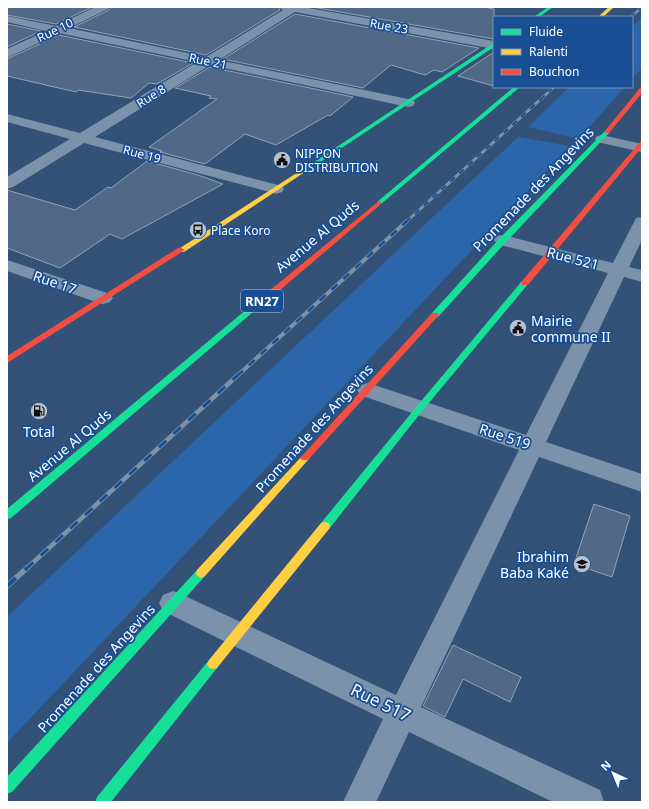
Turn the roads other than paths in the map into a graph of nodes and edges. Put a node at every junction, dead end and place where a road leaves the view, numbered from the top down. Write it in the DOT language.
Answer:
graph roads {
  1 [pos="104,7"];
  2 [pos="551,7"];
  3 [pos="612,7"];
  4 [pos="291,8"];
  5 [pos="538,16"];
  6 [pos="601,16"];
  7 [pos="7,20"];
  8 [pos="57,30"];
  9 [pos="493,45"];
  10 [pos="493,46"];
  11 [pos="7,54"];
  12 [pos="207,61"];
  13 [pos="516,88"];
  14 [pos="642,89"];
  15 [pos="408,103"];
  16 [pos="7,118"];
  17 [pos="83,138"];
  18 [pos="602,139"];
  19 [pos="641,146"];
  20 [pos="7,184"];
  21 [pos="276,189"];
  22 [pos="642,222"];
  23 [pos="503,240"];
  24 [pos="550,252"];
  25 [pos="7,265"];
  26 [pos="619,270"];
  27 [pos="642,276"];
  28 [pos="104,298"];
  29 [pos="7,360"];
  30 [pos="368,390"];
  31 [pos="420,408"];
  32 [pos="533,445"];
  33 [pos="642,483"];
  34 [pos="7,515"];
  35 [pos="174,603"];
  36 [pos="238,634"];
  37 [pos="403,713"];
  38 [pos="7,787"];
  39 [pos="102,802"];
  40 [pos="360,802"];
  41 [pos="588,802"];
  1 -- 8 [label="street, Rue 10"];
  2 -- 5 [label="street"];
  3 -- 6 [label="street"];
  4 -- 9 [label="street, Rue 23"];
  4 -- 12 [label="street, Rue 8"];
  7 -- 8 [label="street, Rue 21"];
  8 -- 11 [label="street, Rue 10"];
  8 -- 12 [label="street, Rue 21"];
  10 -- 15 [label="street"];
  12 -- 15 [label="street, Rue 21"];
  12 -- 17 [label="street, Rue 8"];
  13 -- 34 [label="street, Avenue Al Quds / RN27"];
  14 -- 18 [label="street, Promenade des Angevins"];
  15 -- 21 [label="street"];
  16 -- 17 [label="street, Rue 19"];
  17 -- 20 [label="street, Rue 8"];
  17 -- 21 [label="street, Rue 19"];
  18 -- 19 [label="street"];
  18 -- 23 [label="street, Promenade des Angevins"];
  19 -- 24 [label="street"];
  21 -- 28 [label="street"];
  22 -- 26 [label="street"];
  23 -- 24 [label="street, Rue 521"];
  23 -- 30 [label="street, Promenade des Angevins"];
  24 -- 26 [label="street, Rue 521"];
  24 -- 31 [label="street"];
  25 -- 28 [label="street, Rue 17"];
  26 -- 27 [label="street, Rue 521"];
  26 -- 32 [label="street"];
  28 -- 29 [label="street"];
  30 -- 31 [label="street, Rue 519"];
  30 -- 35 [label="street, Promenade des Angevins"];
  31 -- 32 [label="street, Rue 519"];
  31 -- 36 [label="street"];
  32 -- 33 [label="street, Rue 519"];
  32 -- 37 [label="street"];
  35 -- 36 [label="street, Rue 517"];
  35 -- 38 [label="street, Promenade des Angevins"];
  36 -- 37 [label="street, Rue 517"];
  36 -- 39 [label="street"];
  37 -- 40 [label="street"];
  37 -- 41 [label="street, Rue 517"];
}
